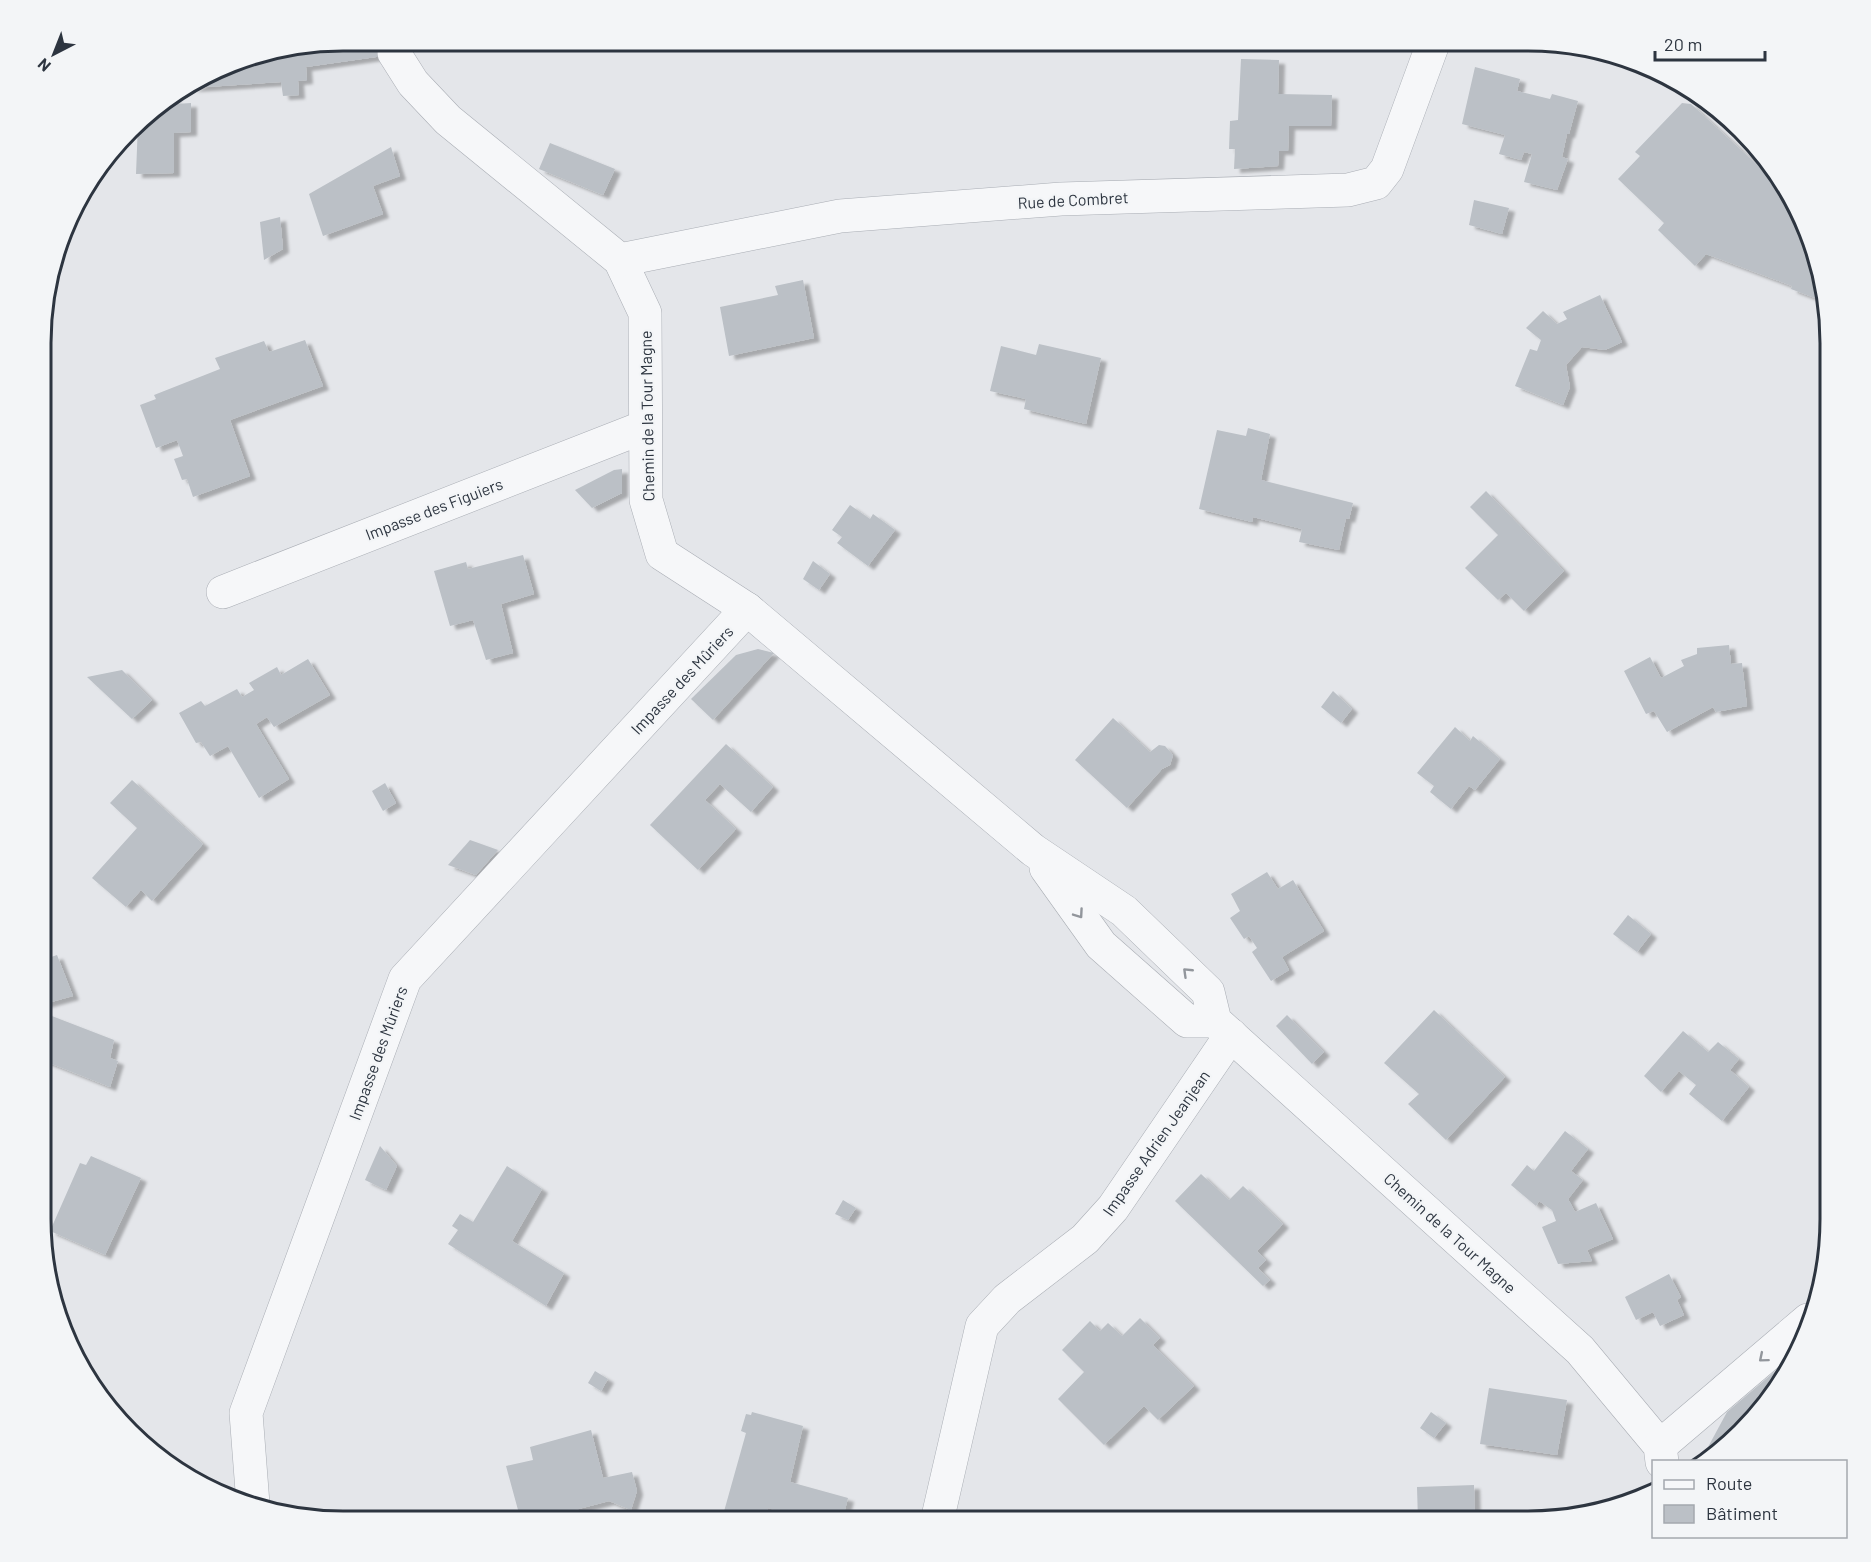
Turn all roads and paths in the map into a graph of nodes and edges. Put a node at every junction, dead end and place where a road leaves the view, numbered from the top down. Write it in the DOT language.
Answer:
graph roads {
  1 [pos="1430,51"];
  2 [pos="394,53"];
  3 [pos="621,260"];
  4 [pos="644,427"];
  5 [pos="223,592"];
  6 [pos="747,609"];
  7 [pos="1223,1028"];
  8 [pos="1799,1328"];
  9 [pos="1661,1454"];
  10 [pos="252,1497"];
  11 [pos="939,1511"];
  1 -- 3 [label="street, Rue de Combret"];
  2 -- 3 [label="street, Chemin de la Tour Magne"];
  3 -- 4 [label="street, Chemin de la Tour Magne"];
  4 -- 5 [label="street, Impasse des Figuiers"];
  4 -- 6 [label="street, Chemin de la Tour Magne"];
  6 -- 7 [label="street, Chemin de la Tour Magne"];
  6 -- 10 [label="street, Impasse des Mûriers"];
  7 -- 9 [label="street, Chemin de la Tour Magne"];
  7 -- 11 [label="street, Impasse Adrien Jeanjean"];
  8 -- 9 [label="street, one-way"];
}
